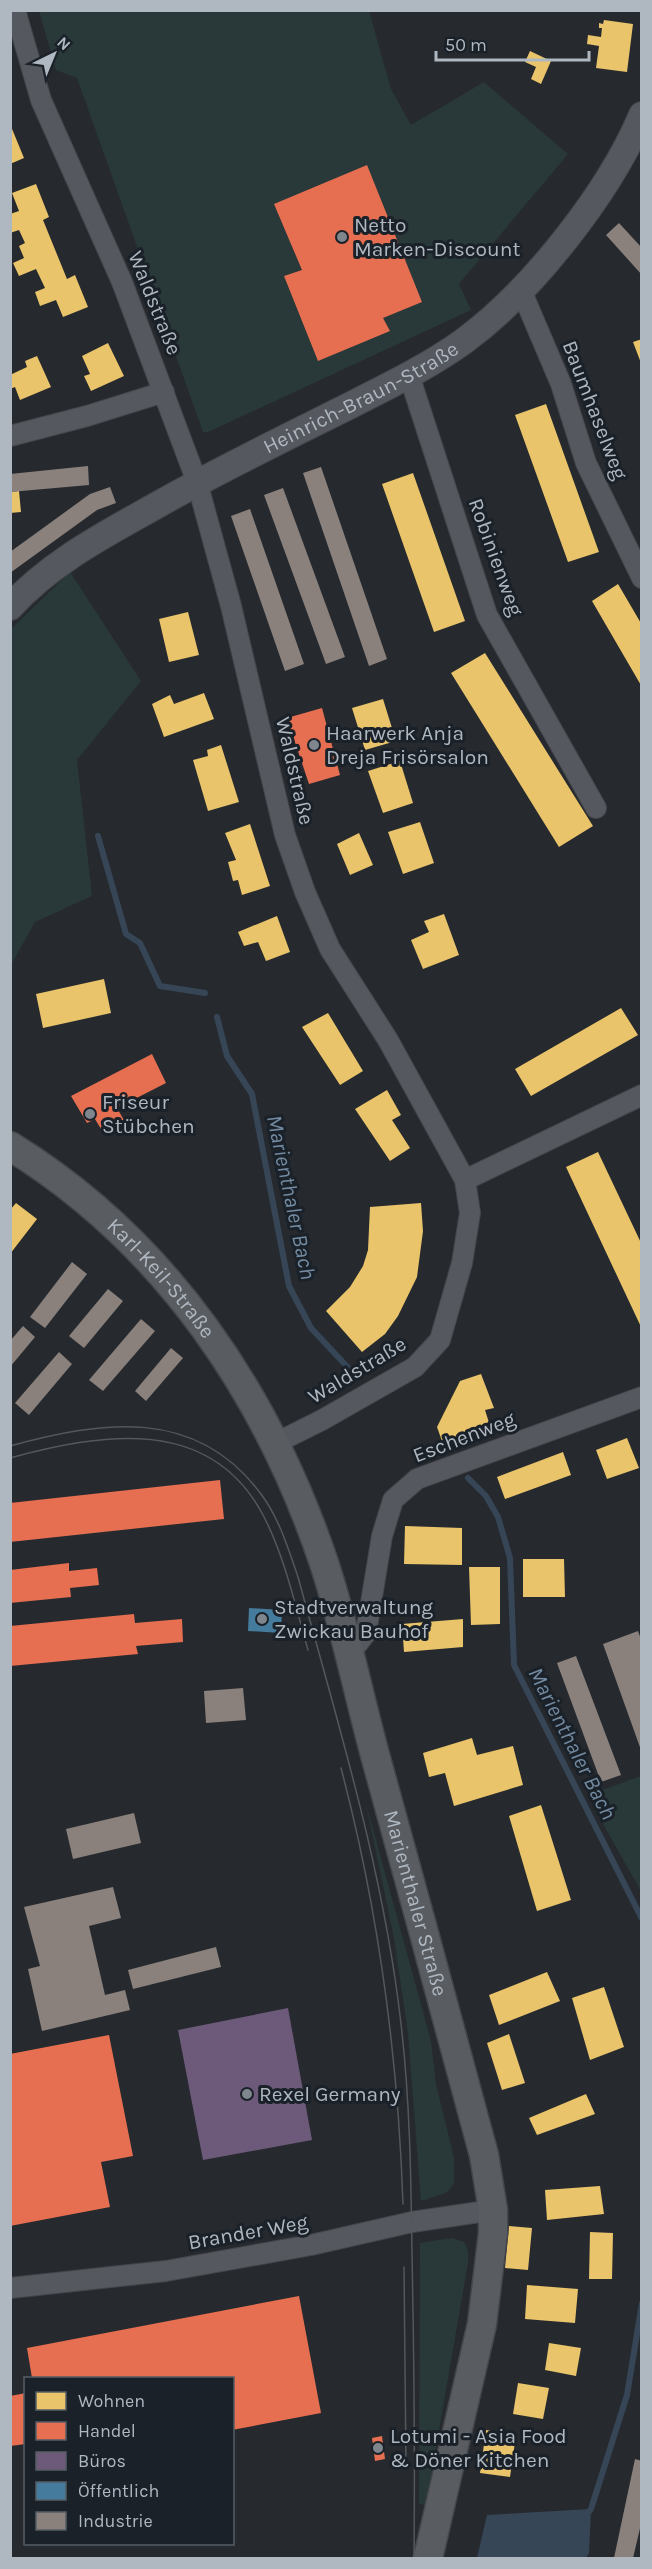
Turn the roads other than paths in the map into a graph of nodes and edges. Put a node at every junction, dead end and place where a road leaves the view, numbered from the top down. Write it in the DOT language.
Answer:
graph roads {
  1 [pos="15,10"];
  2 [pos="642,115"];
  3 [pos="521,290"];
  4 [pos="409,375"];
  5 [pos="164,392"];
  6 [pos="10,436"];
  7 [pos="197,482"];
  8 [pos="642,578"];
  9 [pos="10,607"];
  10 [pos="596,808"];
  11 [pos="642,1095"];
  12 [pos="10,1146"];
  13 [pos="465,1180"];
  14 [pos="642,1397"];
  15 [pos="276,1443"];
  16 [pos="351,1652"];
  17 [pos="493,2210"];
  18 [pos="10,2288"];
  19 [pos="472,2374"];
  20 [pos="428,2559"];
  21 [pos="443,2559"];
  1 -- 5 [label="street, Waldstraße"];
  2 -- 3 [label="street, Heinrich-Braun-Straße"];
  3 -- 4 [label="street, Heinrich-Braun-Straße"];
  3 -- 8 [label="street, Baumhaselweg"];
  4 -- 7 [label="street, Heinrich-Braun-Straße"];
  4 -- 10 [label="street, Robinienweg"];
  5 -- 6 [label="street"];
  5 -- 7 [label="street, Waldstraße"];
  7 -- 9 [label="street, Heinrich-Braun-Straße"];
  7 -- 13 [label="street, Waldstraße"];
  11 -- 13 [label="street"];
  12 -- 15 [label="main road, Karl-Keil-Straße"];
  13 -- 15 [label="street, Waldstraße"];
  14 -- 16 [label="street, Eschenweg"];
  15 -- 16 [label="main road, Marienthaler Straße"];
  16 -- 17 [label="main road, Marienthaler Straße"];
  17 -- 18 [label="street, Brander Weg"];
  17 -- 19 [label="main road, Marienthaler Straße"];
  19 -- 20 [label="main road, Marienthaler Straße"];
  19 -- 21 [label="main road, Marienthaler Straße"];
}
